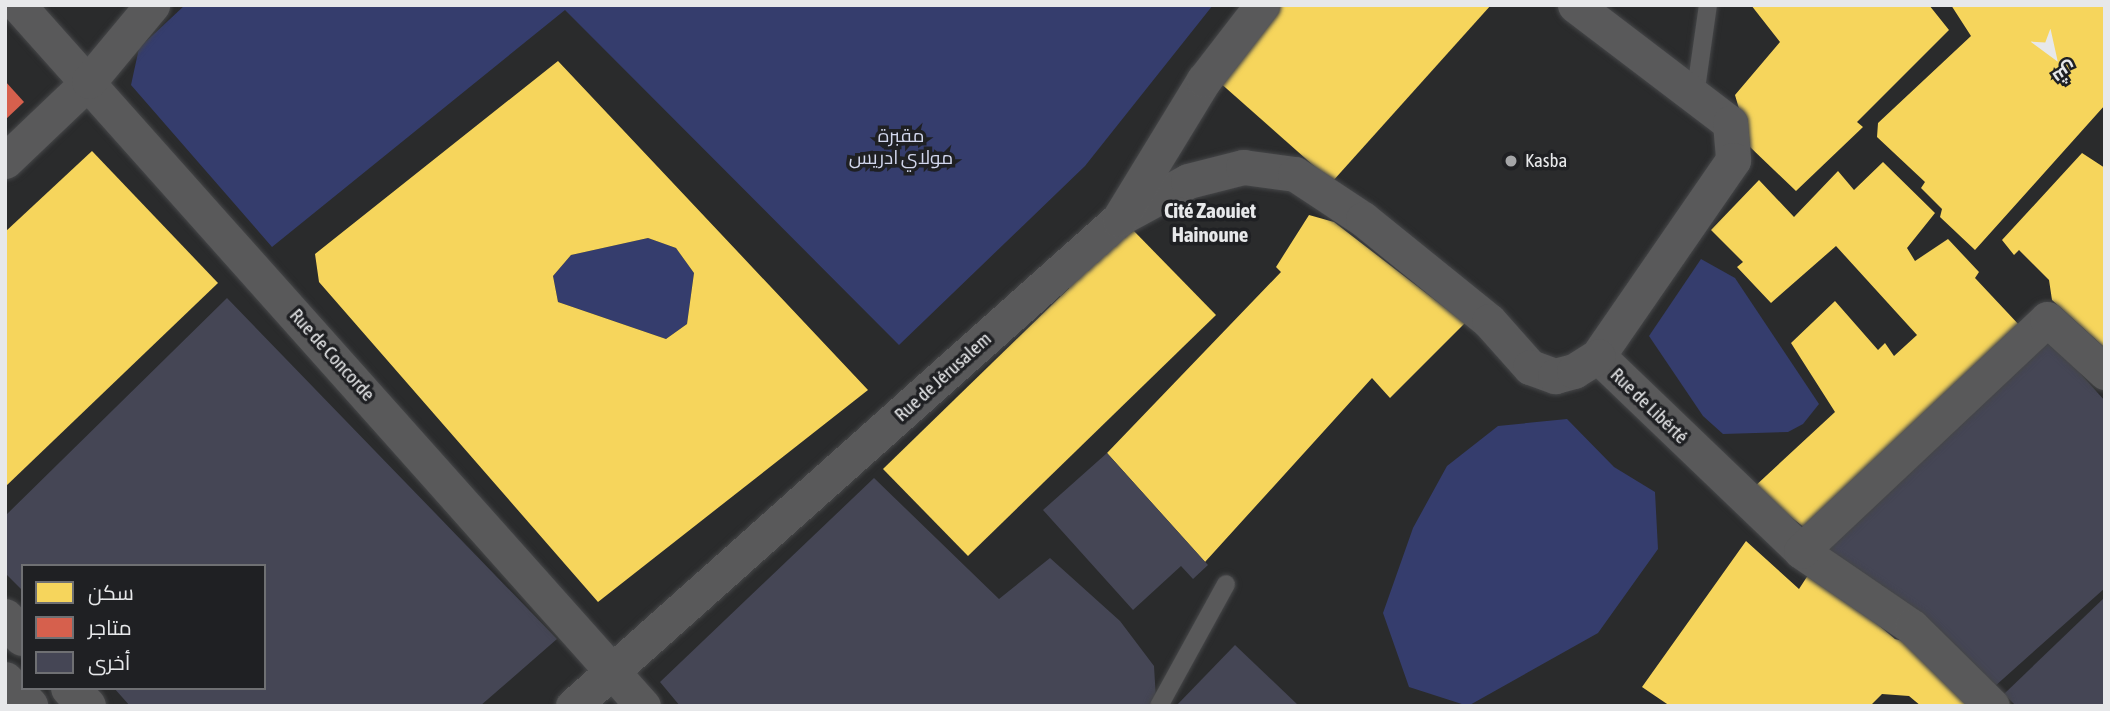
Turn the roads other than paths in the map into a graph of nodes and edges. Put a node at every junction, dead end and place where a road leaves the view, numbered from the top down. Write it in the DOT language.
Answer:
graph roads {
  1 [pos="18,5"];
  2 [pos="152,5"];
  3 [pos="1262,5"];
  4 [pos="1575,5"];
  5 [pos="1708,5"];
  6 [pos="89,81"];
  7 [pos="1695,96"];
  8 [pos="5,161"];
  9 [pos="1119,219"];
  10 [pos="1598,356"];
  11 [pos="2105,372"];
  12 [pos="1801,551"];
  13 [pos="1226,584"];
  14 [pos="5,618"];
  15 [pos="21,635"];
  16 [pos="613,672"];
  17 [pos="5,681"];
  18 [pos="72,690"];
  19 [pos="29,706"];
  20 [pos="87,706"];
  21 [pos="573,706"];
  22 [pos="643,706"];
  23 [pos="1159,706"];
  24 [pos="1992,706"];
  1 -- 6 [label="street, Rue de Concorde"];
  2 -- 6 [label="street"];
  3 -- 9 [label="street, Rue de Jérusalem"];
  4 -- 7 [label="street, Rue de Libérté"];
  5 -- 7 [label="lane"];
  6 -- 8 [label="street"];
  6 -- 16 [label="street, Rue de Concorde"];
  7 -- 10 [label="street, Rue de Libérté"];
  9 -- 10 [label="street"];
  9 -- 16 [label="street, Rue de Jérusalem"];
  10 -- 12 [label="street, Rue de Libérté"];
  11 -- 12 [label="street"];
  12 -- 24 [label="street, Rue de Libérté"];
  13 -- 23 [label="lane"];
  14 -- 15 [label="street"];
  16 -- 21 [label="street, Rue de Jérusalem"];
  16 -- 22 [label="street, Rue de Concorde"];
  17 -- 19 [label="street"];
  18 -- 20 [label="street"];
}
